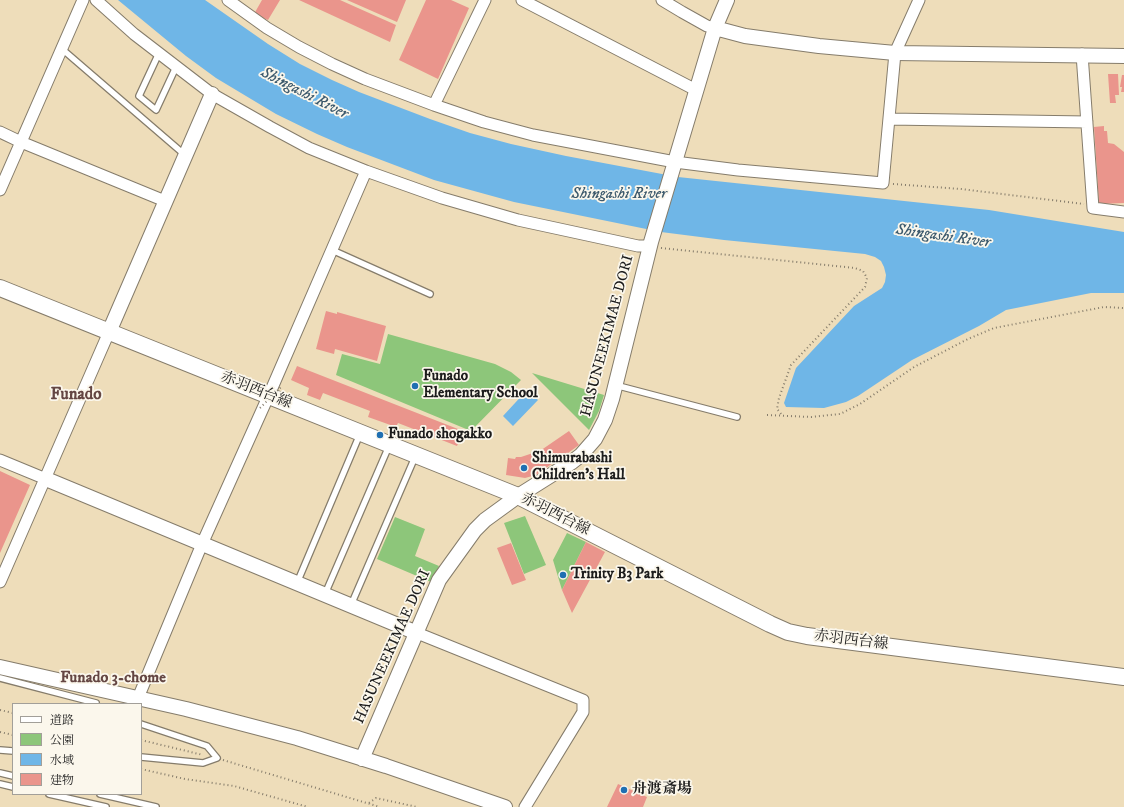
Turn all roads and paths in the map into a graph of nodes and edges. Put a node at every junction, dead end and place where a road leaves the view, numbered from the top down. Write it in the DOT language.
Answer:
graph roads {
  1 [pos="83,0"];
  2 [pos="96,0"];
  3 [pos="228,0"];
  4 [pos="485,0"];
  5 [pos="522,0"];
  6 [pos="662,0"];
  7 [pos="727,0"];
  8 [pos="919,0"];
  9 [pos="715,28"];
  10 [pos="61,49"];
  11 [pos="159,53"];
  12 [pos="895,53"];
  13 [pos="1082,54"];
  14 [pos="1124,56"];
  15 [pos="176,67"];
  16 [pos="696,90"];
  17 [pos="212,94"];
  18 [pos="434,105"];
  19 [pos="889,119"];
  20 [pos="1086,122"];
  21 [pos="0,132"];
  22 [pos="21,142"];
  23 [pos="185,155"];
  24 [pos="674,164"];
  25 [pos="366,171"];
  26 [pos="883,183"];
  27 [pos="0,190"];
  28 [pos="165,200"];
  29 [pos="1093,206"];
  30 [pos="1124,212"];
  31 [pos="650,244"];
  32 [pos="332,250"];
  33 [pos="0,288"];
  34 [pos="430,294"];
  35 [pos="1124,308"];
  36 [pos="109,332"];
  37 [pos="615,385"];
  38 [pos="282,386"];
  39 [pos="264,402"];
  40 [pos="767,415"];
  41 [pos="783,416"];
  42 [pos="738,417"];
  43 [pos="361,432"];
  44 [pos="390,444"];
  45 [pos="416,455"];
  46 [pos="0,460"];
  47 [pos="46,479"];
  48 [pos="518,496"];
  49 [pos="202,544"];
  50 [pos="4,561"];
  51 [pos="0,582"];
  52 [pos="297,583"];
  53 [pos="325,595"];
  54 [pos="351,606"];
  55 [pos="417,633"];
  56 [pos="0,667"];
  57 [pos="1124,677"];
  58 [pos="0,678"];
  59 [pos="138,698"];
  60 [pos="96,703"];
  61 [pos="0,710"];
  62 [pos="12,713"];
  63 [pos="142,724"];
  64 [pos="0,732"];
  65 [pos="12,735"];
  66 [pos="142,740"];
  67 [pos="0,750"];
  68 [pos="12,751"];
  69 [pos="142,757"];
  70 [pos="217,758"];
  71 [pos="362,759"];
  72 [pos="142,769"];
  73 [pos="0,773"];
  74 [pos="12,776"];
  75 [pos="0,784"];
  76 [pos="12,787"];
  77 [pos="53,795"];
  78 [pos="104,795"];
  79 [pos="369,803"];
  80 [pos="106,807"];
  81 [pos="156,807"];
  82 [pos="308,807"];
  83 [pos="380,807"];
  84 [pos="417,807"];
  85 [pos="506,807"];
  86 [pos="525,807"];
  1 -- 10 [label="street"];
  2 -- 11 [label="street"];
  3 -- 18 [label="street"];
  4 -- 18 [label="street"];
  5 -- 16 [label="street"];
  6 -- 9 [label="street"];
  7 -- 9 [label="street"];
  8 -- 12 [label="street"];
  9 -- 12 [label="street"];
  9 -- 16 [label="street"];
  10 -- 22 [label="street"];
  10 -- 23 [label="lane"];
  11 -- 15 [label="street"];
  11 -- 15 [label="lane"];
  12 -- 13 [label="street"];
  12 -- 19 [label="street"];
  13 -- 14 [label="street"];
  13 -- 20 [label="street"];
  15 -- 17 [label="street"];
  16 -- 24 [label="street"];
  17 -- 23 [label="street"];
  17 -- 25 [label="street"];
  18 -- 24 [label="street"];
  19 -- 20 [label="street"];
  19 -- 26 [label="street"];
  20 -- 29 [label="street"];
  21 -- 22 [label="street"];
  22 -- 27 [label="street"];
  22 -- 28 [label="street"];
  23 -- 28 [label="street"];
  24 -- 26 [label="street"];
  24 -- 31 [label="street, HASUNEEKIMAE DORI"];
  25 -- 31 [label="street"];
  25 -- 32 [label="street"];
  26 -- 29 [label="path"];
  28 -- 36 [label="street"];
  29 -- 30 [label="street"];
  31 -- 37 [label="street, HASUNEEKIMAE DORI"];
  31 -- 41 [label="path"];
  32 -- 34 [label="lane"];
  32 -- 39 [label="street"];
  33 -- 36 [label="main road, 赤羽西台線"];
  35 -- 41 [label="path"];
  36 -- 39 [label="main road, 赤羽西台線"];
  36 -- 47 [label="street"];
  37 -- 42 [label="lane"];
  37 -- 48 [label="street, HASUNEEKIMAE DORI"];
  38 -- 39 [label="path, bridge"];
  39 -- 43 [label="main road, 赤羽西台線"];
  39 -- 49 [label="street"];
  40 -- 41 [label="path"];
  43 -- 44 [label="main road, 赤羽西台線"];
  43 -- 52 [label="lane"];
  44 -- 45 [label="main road, 赤羽西台線"];
  44 -- 53 [label="lane"];
  45 -- 48 [label="main road, 赤羽西台線"];
  45 -- 54 [label="lane"];
  46 -- 47 [label="street"];
  47 -- 49 [label="street"];
  47 -- 50 [label="street"];
  48 -- 55 [label="street, HASUNEEKIMAE DORI"];
  48 -- 57 [label="main road, 赤羽西台線"];
  49 -- 52 [label="street"];
  49 -- 59 [label="street"];
  50 -- 51 [label="street"];
  52 -- 53 [label="street"];
  53 -- 54 [label="street"];
  54 -- 55 [label="street"];
  55 -- 71 [label="street, HASUNEEKIMAE DORI"];
  55 -- 86 [label="street"];
  56 -- 59 [label="street"];
  58 -- 60 [label="lane"];
  59 -- 71 [label="street"];
  61 -- 62 [label="path"];
  63 -- 70 [label="lane"];
  64 -- 65 [label="path"];
  66 -- 70 [label="path"];
  67 -- 68 [label="lane"];
  69 -- 70 [label="lane"];
  70 -- 79 [label="path"];
  71 -- 85 [label="street"];
  72 -- 82 [label="path"];
  73 -- 74 [label="lane"];
  75 -- 76 [label="lane"];
  77 -- 80 [label="lane"];
  78 -- 81 [label="lane"];
  79 -- 83 [label="path"];
  79 -- 84 [label="path"];
}
